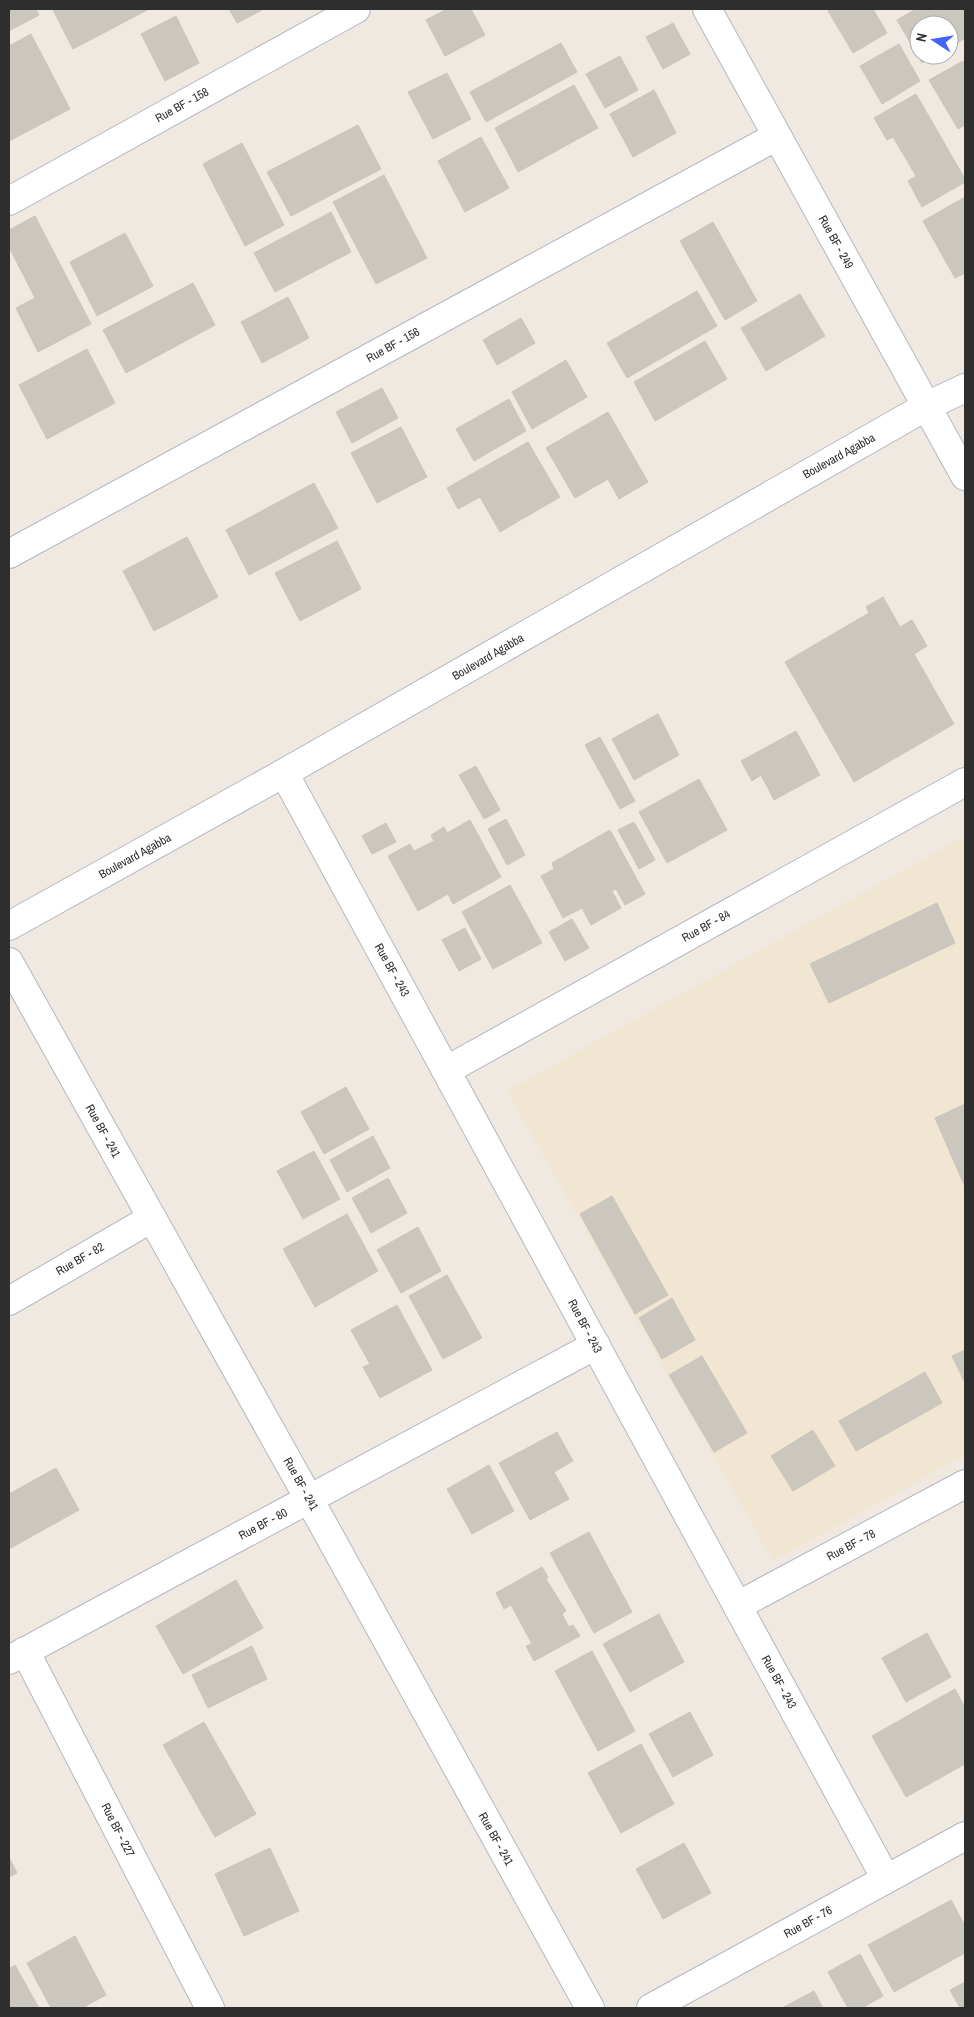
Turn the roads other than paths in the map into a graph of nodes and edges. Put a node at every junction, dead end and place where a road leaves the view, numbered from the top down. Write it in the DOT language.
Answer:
graph roads {
  1 [pos="356,9"];
  2 [pos="707,9"];
  3 [pos="777,136"];
  4 [pos="9,201"];
  5 [pos="965,388"];
  6 [pos="927,406"];
  7 [pos="965,476"];
  8 [pos="9,554"];
  9 [pos="284,773"];
  10 [pos="965,782"];
  11 [pos="9,926"];
  12 [pos="9,962"];
  13 [pos="446,1070"];
  14 [pos="152,1218"];
  15 [pos="9,1301"];
  16 [pos="596,1345"];
  17 [pos="965,1484"];
  18 [pos="309,1499"];
  19 [pos="737,1606"];
  20 [pos="17,1655"];
  21 [pos="965,1836"];
  22 [pos="886,1879"];
  23 [pos="210,2008"];
  24 [pos="590,2008"];
  25 [pos="651,2008"];
  1 -- 4 [label="street, Rue BF - 158"];
  2 -- 3 [label="street, Rue BF - 249"];
  3 -- 6 [label="street, Rue BF - 249"];
  3 -- 8 [label="street, Rue BF - 156"];
  5 -- 6 [label="street, Boulevard Agabba"];
  6 -- 7 [label="street, Rue BF - 249"];
  6 -- 9 [label="street, Boulevard Agabba"];
  9 -- 11 [label="street, Boulevard Agabba"];
  9 -- 13 [label="street, Rue BF - 243"];
  10 -- 13 [label="street, Rue BF - 84"];
  12 -- 14 [label="street, Rue BF - 241"];
  13 -- 16 [label="street, Rue BF - 243"];
  14 -- 15 [label="street, Rue BF - 82"];
  14 -- 18 [label="street, Rue BF - 241"];
  16 -- 18 [label="street, Rue BF - 80"];
  16 -- 19 [label="street, Rue BF - 243"];
  17 -- 19 [label="street, Rue BF - 78"];
  18 -- 20 [label="street, Rue BF - 80"];
  18 -- 24 [label="street, Rue BF - 241"];
  19 -- 22 [label="street, Rue BF - 243"];
  20 -- 23 [label="street, Rue BF - 227"];
  21 -- 22 [label="street, Rue BF - 76"];
  22 -- 25 [label="street, Rue BF - 76"];
}
